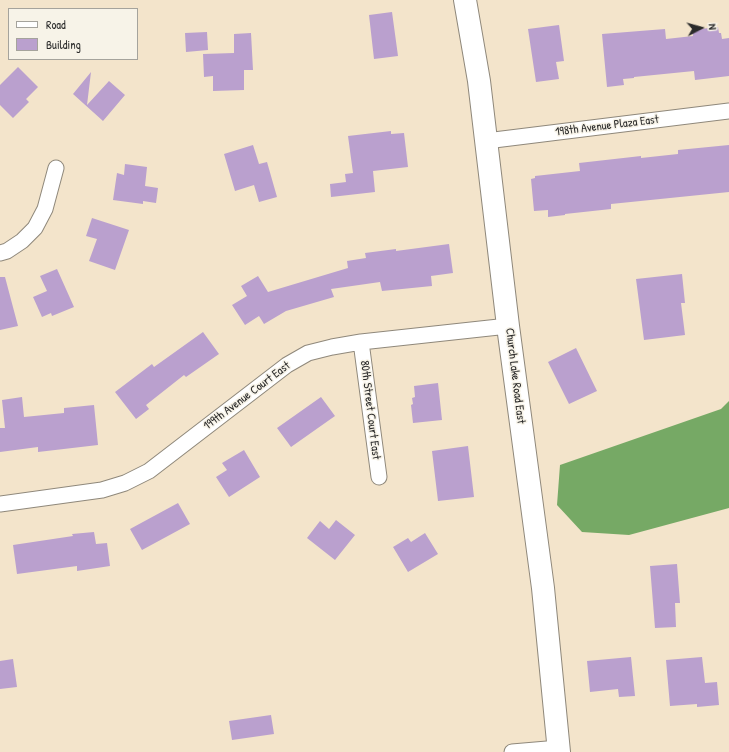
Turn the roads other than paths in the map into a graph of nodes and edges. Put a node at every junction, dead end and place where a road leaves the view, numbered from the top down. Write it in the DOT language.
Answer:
graph roads {
  1 [pos="465,0"];
  2 [pos="729,111"];
  3 [pos="486,141"];
  4 [pos="56,168"];
  5 [pos="0,253"];
  6 [pos="508,326"];
  7 [pos="361,342"];
  8 [pos="379,477"];
  9 [pos="0,504"];
  10 [pos="559,750"];
  11 [pos="512,752"];
  1 -- 3 [label="street, Church Lake Road East"];
  2 -- 3 [label="street, 198th Avenue Plaza East"];
  3 -- 6 [label="street, Church Lake Road East"];
  4 -- 5 [label="street"];
  6 -- 7 [label="street, 199th Avenue Court East"];
  6 -- 10 [label="street, Church Lake Road East"];
  7 -- 8 [label="street, 80th Street Court East"];
  7 -- 9 [label="street, 199th Avenue Court East"];
  10 -- 11 [label="street"];
}
